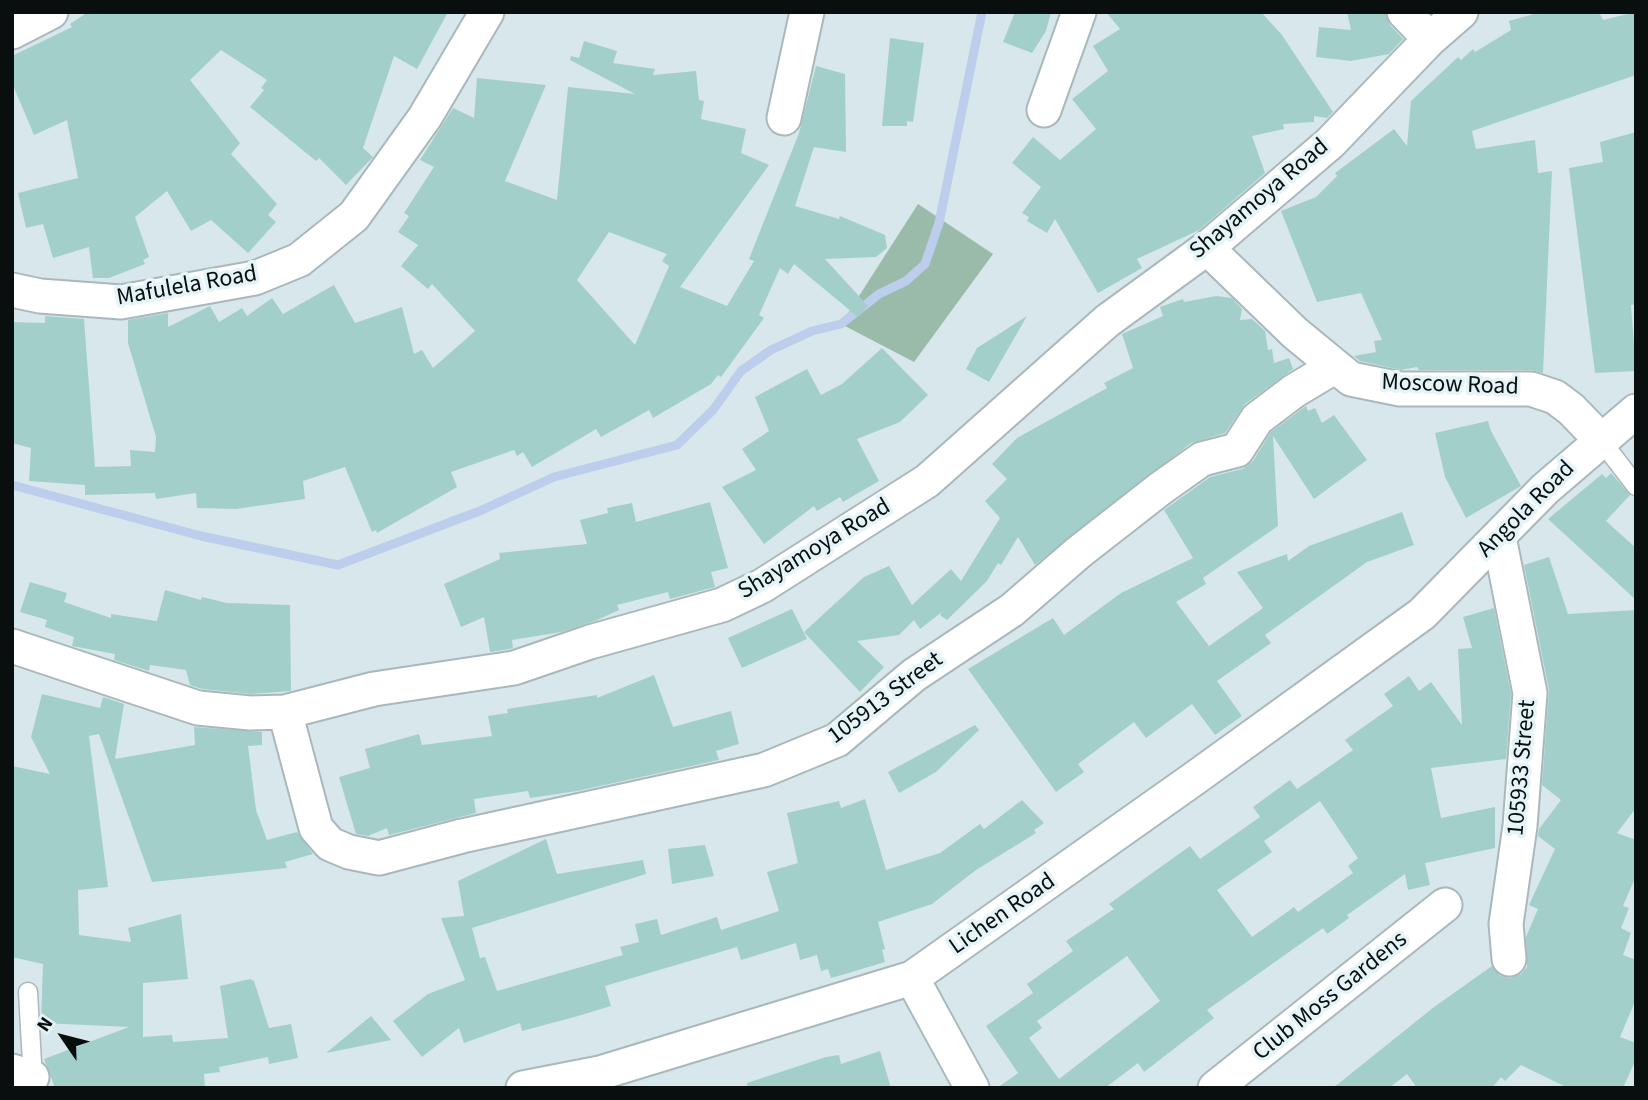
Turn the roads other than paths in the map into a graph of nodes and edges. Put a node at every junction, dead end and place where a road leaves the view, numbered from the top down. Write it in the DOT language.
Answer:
graph roads {
  1 [pos="51,12"];
  2 [pos="487,12"];
  3 [pos="807,12"];
  4 [pos="1079,12"];
  5 [pos="1404,12"];
  6 [pos="1461,12"];
  7 [pos="12,32"];
  8 [pos="1430,39"];
  9 [pos="1044,110"];
  10 [pos="784,118"];
  11 [pos="1207,248"];
  12 [pos="12,290"];
  13 [pos="1334,367"];
  14 [pos="1636,411"];
  15 [pos="1600,439"];
  16 [pos="1636,486"];
  17 [pos="1499,537"];
  18 [pos="1422,614"];
  19 [pos="12,646"];
  20 [pos="285,712"];
  21 [pos="1445,905"];
  22 [pos="1509,959"];
  23 [pos="912,978"];
  24 [pos="28,992"];
  25 [pos="26,1079"];
  26 [pos="523,1088"];
  27 [pos="972,1088"];
  28 [pos="1215,1088"];
  1 -- 7 [label="street"];
  2 -- 12 [label="street, Mafulela Road"];
  3 -- 10 [label="street"];
  4 -- 9 [label="street"];
  5 -- 8 [label="street"];
  6 -- 8 [label="street, Shayamoya Road"];
  8 -- 11 [label="street, Shayamoya Road"];
  11 -- 13 [label="street, Moscow Road"];
  11 -- 20 [label="street, Shayamoya Road"];
  13 -- 15 [label="street, Moscow Road"];
  13 -- 20 [label="street, 105913 Street"];
  14 -- 15 [label="street, Angola Road"];
  15 -- 16 [label="lane"];
  15 -- 17 [label="street, Angola Road"];
  17 -- 18 [label="street, Angola Road"];
  17 -- 22 [label="street, 105933 Street"];
  18 -- 23 [label="street, Lichen Road"];
  19 -- 20 [label="street, Shayamoya Road"];
  21 -- 28 [label="street, Club Moss Gardens"];
  23 -- 26 [label="street, Lichen Road"];
  23 -- 27 [label="street"];
  24 -- 25 [label="lane"];
}
